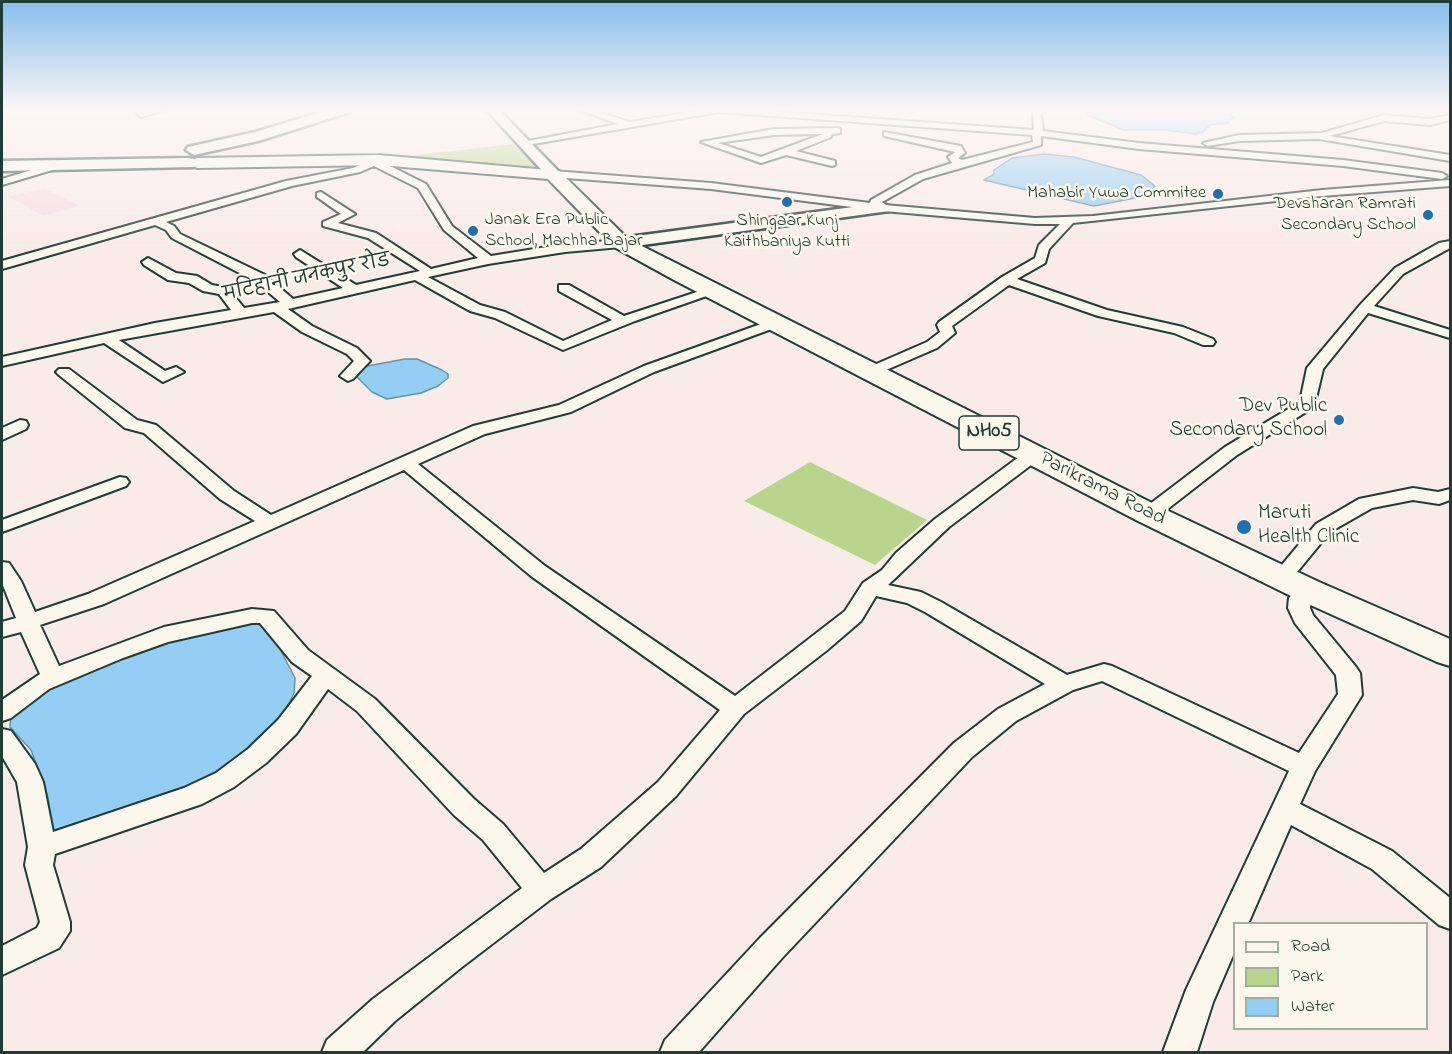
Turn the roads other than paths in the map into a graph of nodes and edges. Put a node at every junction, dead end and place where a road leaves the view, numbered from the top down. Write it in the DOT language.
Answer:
graph roads {
  1 [pos="171,158"];
  2 [pos="173,158"];
  3 [pos="206,158"];
  4 [pos="245,158"];
  5 [pos="538,158"];
  6 [pos="809,158"];
  7 [pos="953,158"];
  8 [pos="982,158"];
  9 [pos="1287,158"];
  10 [pos="256,162"];
  11 [pos="378,162"];
  12 [pos="831,164"];
  13 [pos="961,164"];
  14 [pos="2,165"];
  15 [pos="55,166"];
  16 [pos="554,174"];
  17 [pos="1450,178"];
  18 [pos="2,182"];
  19 [pos="1450,183"];
  20 [pos="321,195"];
  21 [pos="883,208"];
  22 [pos="156,221"];
  23 [pos="1069,221"];
  24 [pos="621,243"];
  25 [pos="1450,245"];
  26 [pos="300,254"];
  27 [pos="488,260"];
  28 [pos="148,262"];
  29 [pos="2,265"];
  30 [pos="421,274"];
  31 [pos="1007,280"];
  32 [pos="564,288"];
  33 [pos="354,290"];
  34 [pos="711,292"];
  35 [pos="283,305"];
  36 [pos="1365,308"];
  37 [pos="240,312"];
  38 [pos="623,321"];
  39 [pos="772,324"];
  40 [pos="1450,334"];
  41 [pos="106,338"];
  42 [pos="1208,342"];
  43 [pos="2,362"];
  44 [pos="64,372"];
  45 [pos="176,372"];
  46 [pos="870,372"];
  47 [pos="348,376"];
  48 [pos="20,425"];
  49 [pos="2,435"];
  50 [pos="1033,455"];
  51 [pos="406,463"];
  52 [pos="120,482"];
  53 [pos="1450,494"];
  54 [pos="1149,514"];
  55 [pos="271,523"];
  56 [pos="2,526"];
  57 [pos="2,568"];
  58 [pos="1281,578"];
  59 [pos="870,588"];
  60 [pos="1307,590"];
  61 [pos="29,621"];
  62 [pos="2,630"];
  63 [pos="1450,653"];
  64 [pos="327,676"];
  65 [pos="55,677"];
  66 [pos="1065,684"];
  67 [pos="735,708"];
  68 [pos="2,712"];
  69 [pos="2,738"];
  70 [pos="1304,766"];
  71 [pos="1285,808"];
  72 [pos="42,847"];
  73 [pos="541,890"];
  74 [pos="1450,916"];
  75 [pos="1233,922"];
  76 [pos="1233,922"];
  77 [pos="2,961"];
  78 [pos="339,1053"];
  79 [pos="677,1053"];
  80 [pos="1180,1053"];
  1 -- 14 [label="highway"];
  2 -- 15 [label="highway"];
  3 -- 10 [label="main road"];
  4 -- 10 [label="main road"];
  5 -- 16 [label="street, NH05"];
  6 -- 12 [label="street"];
  7 -- 13 [label="street"];
  8 -- 13 [label="street"];
  9 -- 17 [label="street"];
  10 -- 11 [label="main road"];
  11 -- 16 [label="main road"];
  11 -- 22 [label="street"];
  11 -- 27 [label="street"];
  13 -- 21 [label="street"];
  14 -- 15 [label="highway"];
  15 -- 18 [label="street"];
  16 -- 21 [label="street"];
  16 -- 24 [label="main road, Parikrama Road / NH05"];
  19 -- 23 [label="street"];
  20 -- 30 [label="street"];
  21 -- 23 [label="street"];
  21 -- 24 [label="street"];
  22 -- 29 [label="street"];
  22 -- 35 [label="street"];
  23 -- 31 [label="street"];
  24 -- 27 [label="street, मटिहानी जनकपुर रोड"];
  24 -- 34 [label="main road, Parikrama Road / NH05"];
  25 -- 36 [label="street"];
  26 -- 33 [label="street"];
  27 -- 30 [label="street, मटिहानी जनकपुर रोड"];
  28 -- 37 [label="street"];
  30 -- 33 [label="street, मटिहानी जनकपुर रोड"];
  30 -- 38 [label="street"];
  31 -- 42 [label="street"];
  31 -- 46 [label="street"];
  32 -- 38 [label="street"];
  33 -- 35 [label="street, मटिहानी जनकपुर रोड"];
  34 -- 38 [label="street"];
  34 -- 39 [label="main road, Parikrama Road / NH05"];
  35 -- 37 [label="street, मटिहानी जनकपुर रोड"];
  35 -- 47 [label="street"];
  36 -- 40 [label="street"];
  36 -- 54 [label="street"];
  37 -- 41 [label="street, मटिहानी जनकपुर रोड"];
  39 -- 46 [label="main road, Parikrama Road / NH05"];
  39 -- 51 [label="street"];
  41 -- 43 [label="street, मटिहानी जनकपुर रोड"];
  41 -- 45 [label="street"];
  44 -- 55 [label="street"];
  46 -- 50 [label="main road, Parikrama Road / NH05"];
  48 -- 49 [label="street"];
  50 -- 54 [label="main road, Parikrama Road / NH05"];
  50 -- 59 [label="street"];
  51 -- 55 [label="street"];
  51 -- 67 [label="street"];
  52 -- 56 [label="street"];
  53 -- 58 [label="street"];
  54 -- 58 [label="main road, Parikrama Road / NH05"];
  55 -- 61 [label="street"];
  57 -- 61 [label="street"];
  58 -- 60 [label="main road, Parikrama Road / NH05"];
  59 -- 66 [label="street"];
  59 -- 67 [label="street"];
  60 -- 63 [label="main road, Parikrama Road / NH05"];
  60 -- 70 [label="street"];
  61 -- 62 [label="street"];
  61 -- 65 [label="street"];
  64 -- 65 [label="street"];
  64 -- 72 [label="street"];
  64 -- 73 [label="street"];
  65 -- 68 [label="street"];
  66 -- 70 [label="street"];
  66 -- 79 [label="street"];
  67 -- 73 [label="street"];
  69 -- 72 [label="street"];
  70 -- 71 [label="street"];
  71 -- 74 [label="street"];
  71 -- 75 [label="street"];
  72 -- 77 [label="street"];
  73 -- 78 [label="street"];
  76 -- 80 [label="street"];
}
